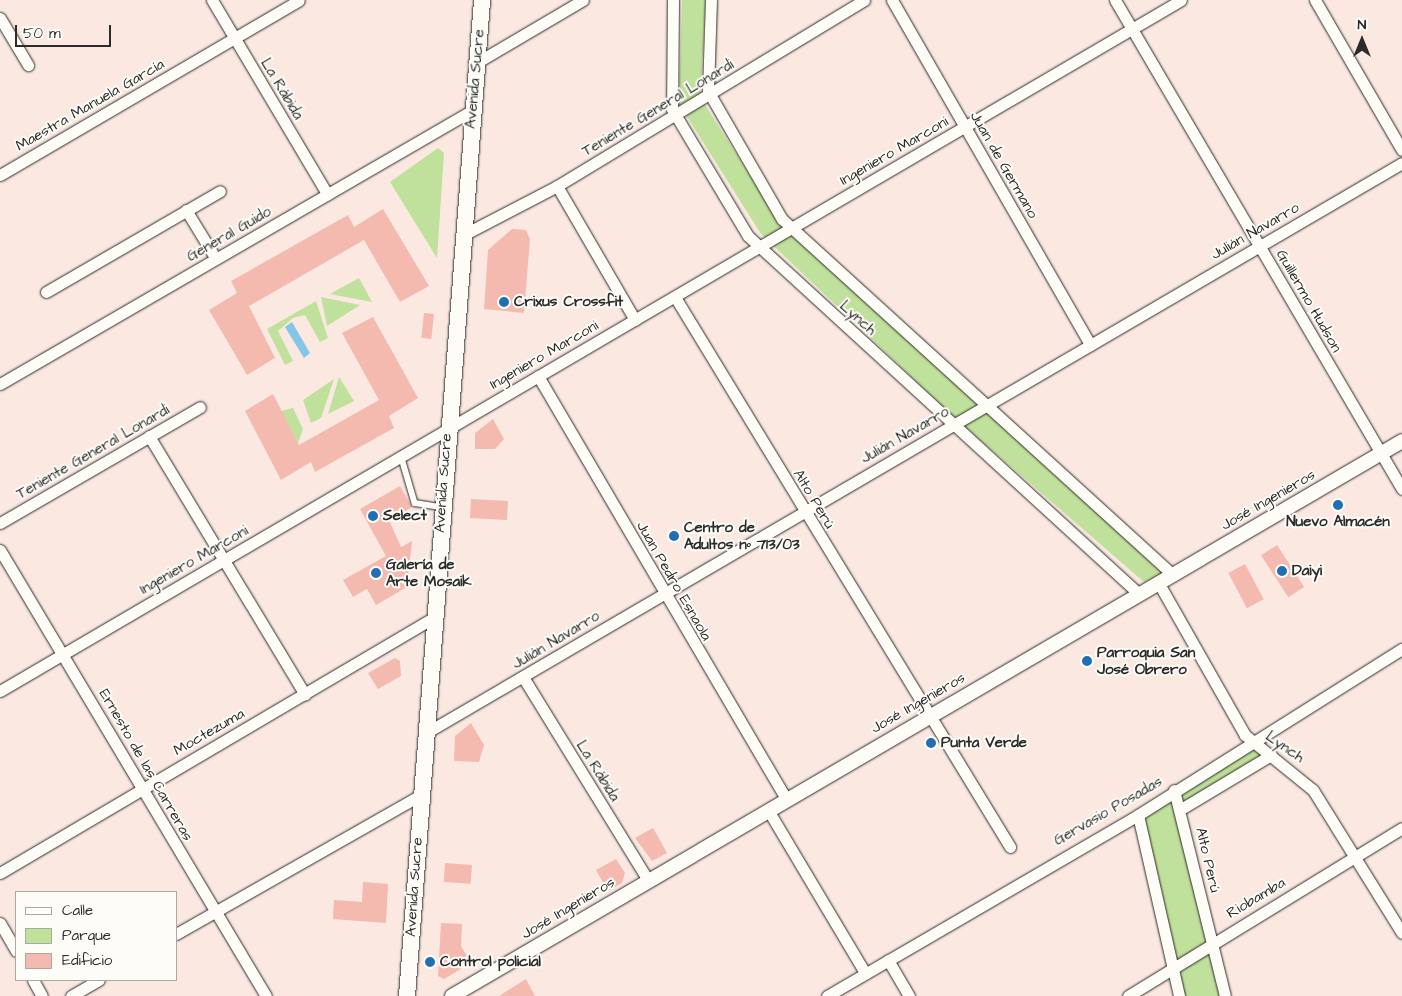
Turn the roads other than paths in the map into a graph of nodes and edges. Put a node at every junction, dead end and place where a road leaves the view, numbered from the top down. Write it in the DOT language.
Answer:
graph roads {
  1 [pos="212,0"];
  2 [pos="298,0"];
  3 [pos="482,0"];
  4 [pos="583,0"];
  5 [pos="673,0"];
  6 [pos="711,0"];
  7 [pos="864,0"];
  8 [pos="892,0"];
  9 [pos="1115,0"];
  10 [pos="1181,0"];
  11 [pos="1315,0"];
  12 [pos="0,18"];
  13 [pos="1132,29"];
  14 [pos="235,39"];
  15 [pos="476,63"];
  16 [pos="28,65"];
  17 [pos="709,95"];
  18 [pos="473,110"];
  19 [pos="675,115"];
  20 [pos="965,128"];
  21 [pos="1402,150"];
  22 [pos="1402,163"];
  23 [pos="0,175"];
  24 [pos="557,186"];
  25 [pos="220,191"];
  26 [pos="328,194"];
  27 [pos="186,210"];
  28 [pos="791,228"];
  29 [pos="463,235"];
  30 [pos="1260,246"];
  31 [pos="758,248"];
  32 [pos="216,259"];
  33 [pos="46,292"];
  34 [pos="676,297"];
  35 [pos="634,320"];
  36 [pos="1090,344"];
  37 [pos="538,376"];
  38 [pos="0,384"];
  39 [pos="985,405"];
  40 [pos="200,407"];
  41 [pos="952,424"];
  42 [pos="446,428"];
  43 [pos="149,436"];
  44 [pos="1402,441"];
  45 [pos="1381,453"];
  46 [pos="401,455"];
  47 [pos="1402,489"];
  48 [pos="441,507"];
  49 [pos="804,512"];
  50 [pos="0,522"];
  51 [pos="0,550"];
  52 [pos="222,562"];
  53 [pos="1172,574"];
  54 [pos="1158,582"];
  55 [pos="664,594"];
  56 [pos="1138,594"];
  57 [pos="433,618"];
  58 [pos="1402,648"];
  59 [pos="63,653"];
  60 [pos="523,678"];
  61 [pos="0,691"];
  62 [pos="305,695"];
  63 [pos="928,716"];
  64 [pos="424,734"];
  65 [pos="1251,742"];
  66 [pos="1271,755"];
  67 [pos="142,788"];
  68 [pos="1174,790"];
  69 [pos="421,795"];
  70 [pos="786,799"];
  71 [pos="1182,809"];
  72 [pos="768,810"];
  73 [pos="1138,815"];
  74 [pos="1402,828"];
  75 [pos="1010,847"];
  76 [pos="1352,857"];
  77 [pos="0,873"];
  78 [pos="648,880"];
  79 [pos="215,912"];
  80 [pos="0,923"];
  81 [pos="178,933"];
  82 [pos="1402,933"];
  83 [pos="1211,943"];
  84 [pos="15,950"];
  85 [pos="888,960"];
  86 [pos="1171,971"];
  87 [pos="865,974"];
  88 [pos="33,981"];
  89 [pos="97,981"];
  90 [pos="42,996"];
  91 [pos="71,996"];
  92 [pos="266,996"];
  93 [pos="407,996"];
  94 [pos="452,996"];
  95 [pos="827,996"];
  96 [pos="909,996"];
  97 [pos="1128,996"];
  98 [pos="1179,996"];
  99 [pos="1225,996"];
  1 -- 14 [label="street, La Rábida"];
  2 -- 14 [label="street, Maestra Manuela García"];
  3 -- 15 [label="main road, Avenida Sucre"];
  4 -- 15 [label="street"];
  5 -- 19 [label="street, Lynch"];
  6 -- 17 [label="street, Lynch"];
  7 -- 17 [label="street, Teniente General Lonardi"];
  8 -- 20 [label="street, Juan de Germano"];
  9 -- 13 [label="street, Guillermo Hudson"];
  10 -- 13 [label="street, Ingeniero Marconi"];
  11 -- 21 [label="street"];
  12 -- 16 [label="street"];
  13 -- 20 [label="street, Ingeniero Marconi"];
  13 -- 30 [label="street, Guillermo Hudson"];
  14 -- 23 [label="street, Maestra Manuela García"];
  14 -- 26 [label="street, La Rábida"];
  15 -- 18 [label="main road, Avenida Sucre"];
  17 -- 19 [label="street, Teniente General Lonardi"];
  17 -- 28 [label="street, Lynch"];
  18 -- 26 [label="street, General Guido"];
  18 -- 29 [label="main road, Avenida Sucre"];
  19 -- 24 [label="street, Teniente General Lonardi"];
  19 -- 31 [label="street, Lynch"];
  20 -- 28 [label="street, Ingeniero Marconi"];
  20 -- 36 [label="street, Juan de Germano"];
  22 -- 30 [label="street, Julián Navarro"];
  24 -- 29 [label="street, Teniente General Lonardi"];
  24 -- 35 [label="street"];
  25 -- 27 [label="street"];
  26 -- 32 [label="street, General Guido"];
  27 -- 32 [label="street"];
  27 -- 33 [label="street"];
  28 -- 31 [label="street, Ingeniero Marconi"];
  28 -- 39 [label="street, Lynch"];
  29 -- 42 [label="main road, Avenida Sucre"];
  30 -- 36 [label="street, Julián Navarro"];
  30 -- 45 [label="street, Guillermo Hudson"];
  31 -- 34 [label="street, Ingeniero Marconi"];
  31 -- 41 [label="street, Lynch"];
  32 -- 38 [label="street, General Guido"];
  34 -- 35 [label="street, Ingeniero Marconi"];
  34 -- 49 [label="street, Alto Perú"];
  35 -- 37 [label="street, Ingeniero Marconi"];
  36 -- 39 [label="street, Julián Navarro"];
  37 -- 42 [label="street, Ingeniero Marconi"];
  37 -- 55 [label="street, Juan Pedro Esnaola"];
  39 -- 41 [label="street, Julián Navarro"];
  39 -- 53 [label="street, Lynch"];
  40 -- 43 [label="street, Teniente General Lonardi"];
  41 -- 49 [label="street, Julián Navarro"];
  41 -- 56 [label="street, Lynch"];
  42 -- 46 [label="street, Ingeniero Marconi"];
  42 -- 48 [label="main road, Avenida Sucre"];
  43 -- 50 [label="street, Teniente General Lonardi"];
  43 -- 52 [label="street"];
  44 -- 45 [label="street, José Ingenieros"];
  45 -- 47 [label="street, Guillermo Hudson"];
  45 -- 53 [label="street, José Ingenieros"];
  46 -- 48 [label="lane"];
  46 -- 52 [label="street, Ingeniero Marconi"];
  48 -- 57 [label="main road, Avenida Sucre"];
  49 -- 55 [label="street, Julián Navarro"];
  49 -- 63 [label="street, Alto Perú"];
  51 -- 59 [label="street, Ernesto de las Carreras"];
  52 -- 59 [label="street, Ingeniero Marconi"];
  52 -- 62 [label="street"];
  53 -- 54 [label="street, José Ingenieros"];
  54 -- 56 [label="street, José Ingenieros"];
  54 -- 65 [label="street, Lynch"];
  55 -- 60 [label="street, Julián Navarro"];
  55 -- 70 [label="street, Juan Pedro Esnaola"];
  56 -- 63 [label="street, José Ingenieros"];
  57 -- 62 [label="street, Moctezuma"];
  57 -- 64 [label="main road, Avenida Sucre"];
  58 -- 65 [label="street, Gervasio Posadas"];
  59 -- 61 [label="street, Ingeniero Marconi"];
  59 -- 67 [label="street, Ernesto de las Carreras"];
  60 -- 64 [label="street, Julián Navarro"];
  60 -- 78 [label="street, La Rábida"];
  62 -- 67 [label="street, Moctezuma"];
  63 -- 70 [label="street, José Ingenieros"];
  63 -- 75 [label="street, Alto Perú"];
  64 -- 69 [label="main road, Avenida Sucre"];
  65 -- 66 [label="street, Lynch"];
  65 -- 68 [label="street, Gervasio Posadas"];
  66 -- 71 [label="street"];
  66 -- 76 [label="street, Lynch"];
  67 -- 77 [label="street, Moctezuma"];
  67 -- 79 [label="street, Ernesto de las Carreras"];
  68 -- 71 [label="street, Alto Perú"];
  68 -- 73 [label="street, Gervasio Posadas"];
  69 -- 79 [label="street"];
  69 -- 93 [label="main road, Avenida Sucre"];
  70 -- 72 [label="street, José Ingenieros"];
  71 -- 83 [label="street, Alto Perú"];
  72 -- 78 [label="street, José Ingenieros"];
  72 -- 87 [label="street"];
  73 -- 85 [label="street, Gervasio Posadas"];
  73 -- 86 [label="street"];
  74 -- 76 [label="street, Riobamba"];
  76 -- 82 [label="street, Lynch"];
  76 -- 83 [label="street, Riobamba"];
  78 -- 94 [label="street, José Ingenieros"];
  79 -- 81 [label="street"];
  79 -- 92 [label="street, Ernesto de las Carreras"];
  80 -- 84 [label="street"];
  83 -- 86 [label="street, Riobamba"];
  83 -- 99 [label="street, Alto Perú"];
  85 -- 87 [label="street, Gervasio Posadas"];
  85 -- 96 [label="street"];
  86 -- 97 [label="street, Riobamba"];
  86 -- 98 [label="street"];
  87 -- 95 [label="street, Gervasio Posadas"];
  88 -- 90 [label="street"];
  89 -- 91 [label="street"];
}
